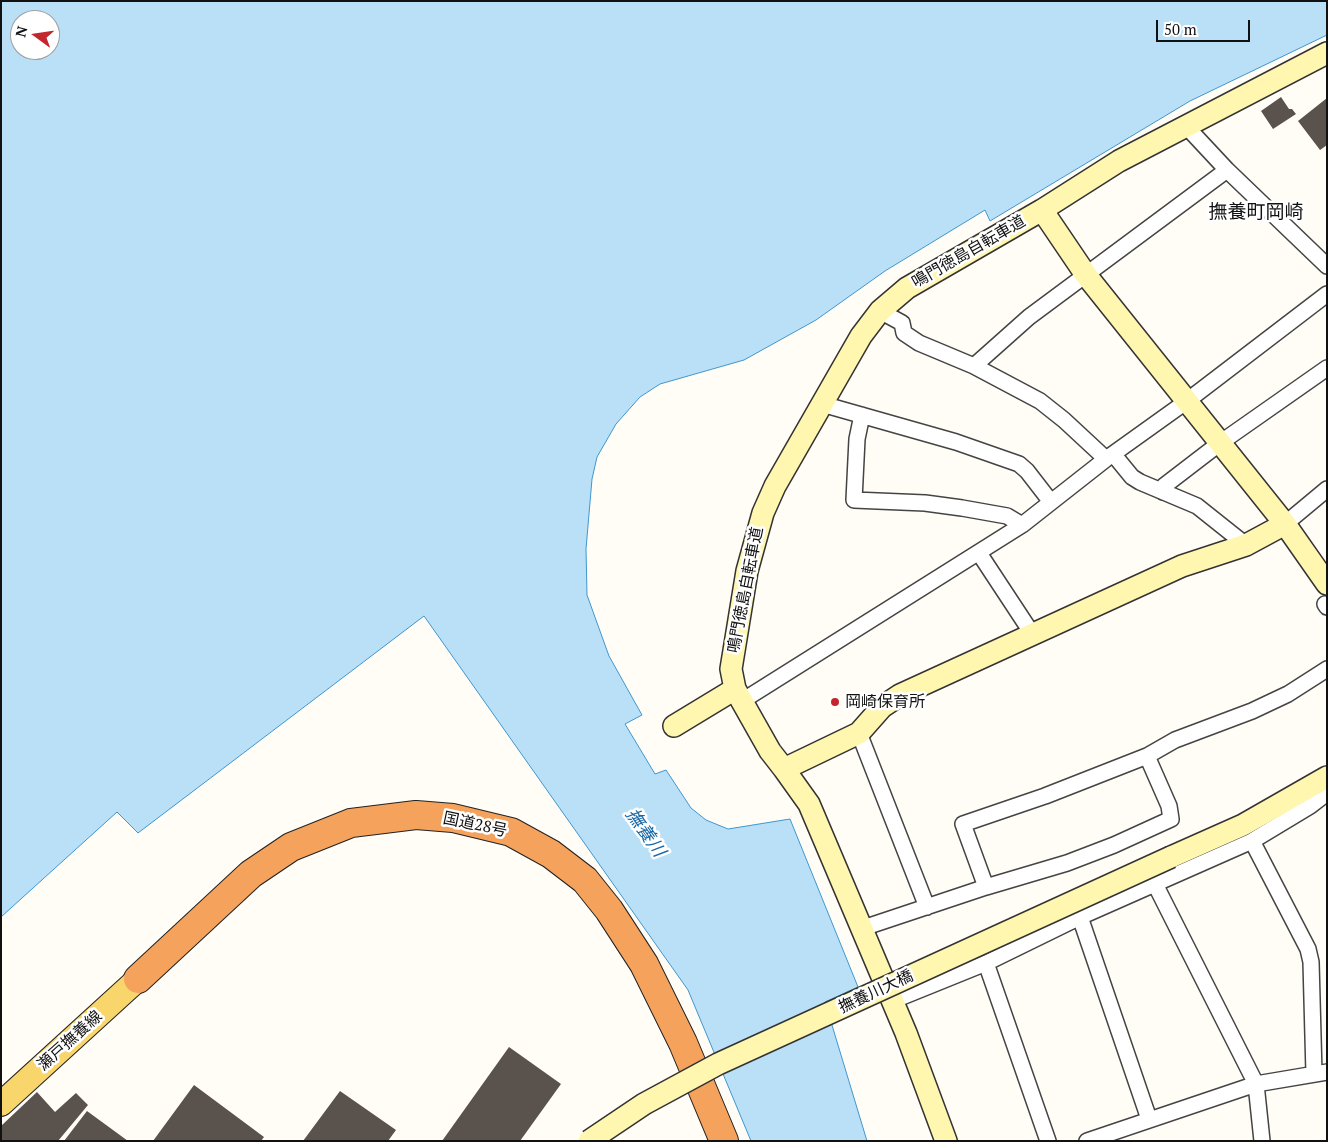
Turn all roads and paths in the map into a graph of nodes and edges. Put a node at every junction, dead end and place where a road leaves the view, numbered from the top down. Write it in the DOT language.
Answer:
graph roads {
  1 [pos="1327,53"];
  2 [pos="1185,125"];
  3 [pos="1227,170"];
  4 [pos="1042,210"];
  5 [pos="1327,266"];
  6 [pos="1086,275"];
  7 [pos="1327,294"];
  8 [pos="880,311"];
  9 [pos="974,366"];
  10 [pos="1327,368"];
  11 [pos="1187,401"];
  12 [pos="822,404"];
  13 [pos="862,415"];
  14 [pos="1220,442"];
  15 [pos="1110,457"];
  16 [pos="1327,489"];
  17 [pos="1163,492"];
  18 [pos="1051,502"];
  19 [pos="1285,524"];
  20 [pos="1022,525"];
  21 [pos="1246,545"];
  22 [pos="979,553"];
  23 [pos="1326,598"];
  24 [pos="1033,635"];
  25 [pos="1327,669"];
  26 [pos="738,695"];
  27 [pos="674,726"];
  28 [pos="859,733"];
  29 [pos="1147,756"];
  30 [pos="784,769"];
  31 [pos="1327,777"];
  32 [pos="1327,793"];
  33 [pos="1252,841"];
  34 [pos="1155,884"];
  35 [pos="986,888"];
  36 [pos="927,907"];
  37 [pos="1080,918"];
  38 [pos="860,929"];
  39 [pos="986,963"];
  40 [pos="138,979"];
  41 [pos="892,1001"];
  42 [pos="1320,1073"];
  43 [pos="1256,1084"];
  44 [pos="1,1104"];
  45 [pos="1149,1119"];
  46 [pos="718,1138"];
  47 [pos="589,1141"];
  48 [pos="946,1141"];
  49 [pos="1048,1141"];
  50 [pos="1087,1141"];
  51 [pos="1262,1141"];
  1 -- 2 [label="street, 鳴門徳島自転車道"];
  2 -- 3 [label="street"];
  2 -- 4 [label="street, 鳴門徳島自転車道"];
  3 -- 5 [label="street"];
  3 -- 6 [label="street"];
  4 -- 6 [label="street"];
  4 -- 8 [label="street, 鳴門徳島自転車道"];
  6 -- 9 [label="street"];
  6 -- 11 [label="street"];
  7 -- 11 [label="street"];
  8 -- 9 [label="street"];
  8 -- 12 [label="street, 鳴門徳島自転車道"];
  9 -- 15 [label="street"];
  10 -- 14 [label="street"];
  11 -- 14 [label="street"];
  11 -- 15 [label="street"];
  12 -- 13 [label="street"];
  12 -- 26 [label="street, 鳴門徳島自転車道"];
  13 -- 18 [label="street"];
  13 -- 20 [label="street"];
  14 -- 17 [label="street"];
  14 -- 19 [label="street"];
  15 -- 17 [label="street"];
  15 -- 18 [label="street"];
  16 -- 19 [label="street"];
  17 -- 21 [label="street"];
  18 -- 20 [label="street"];
  19 -- 21 [label="street"];
  19 -- 23 [label="street"];
  20 -- 22 [label="street"];
  21 -- 24 [label="street"];
  22 -- 24 [label="street"];
  22 -- 26 [label="street"];
  24 -- 28 [label="street"];
  25 -- 29 [label="street"];
  26 -- 27 [label="street"];
  26 -- 30 [label="street, 鳴門徳島自転車道"];
  28 -- 30 [label="street"];
  28 -- 36 [label="street"];
  29 -- 35 [label="street"];
  29 -- 35 [label="street"];
  30 -- 38 [label="street, 鳴門徳島自転車道"];
  31 -- 47 [label="street, 撫養川大橋, bridge"];
  32 -- 33 [label="street"];
  33 -- 34 [label="street"];
  33 -- 42 [label="street"];
  34 -- 37 [label="street"];
  34 -- 43 [label="street"];
  35 -- 36 [label="street"];
  36 -- 38 [label="street"];
  37 -- 39 [label="street"];
  37 -- 45 [label="street"];
  38 -- 41 [label="street, 鳴門徳島自転車道"];
  39 -- 41 [label="street"];
  39 -- 49 [label="street"];
  40 -- 44 [label="main road, 瀬戸撫養線"];
  40 -- 46 [label="highway, 国道28号"];
  41 -- 48 [label="street, 鳴門徳島自転車道"];
  42 -- 43 [label="street"];
  43 -- 45 [label="street"];
  43 -- 51 [label="street"];
  45 -- 50 [label="street"];
}
